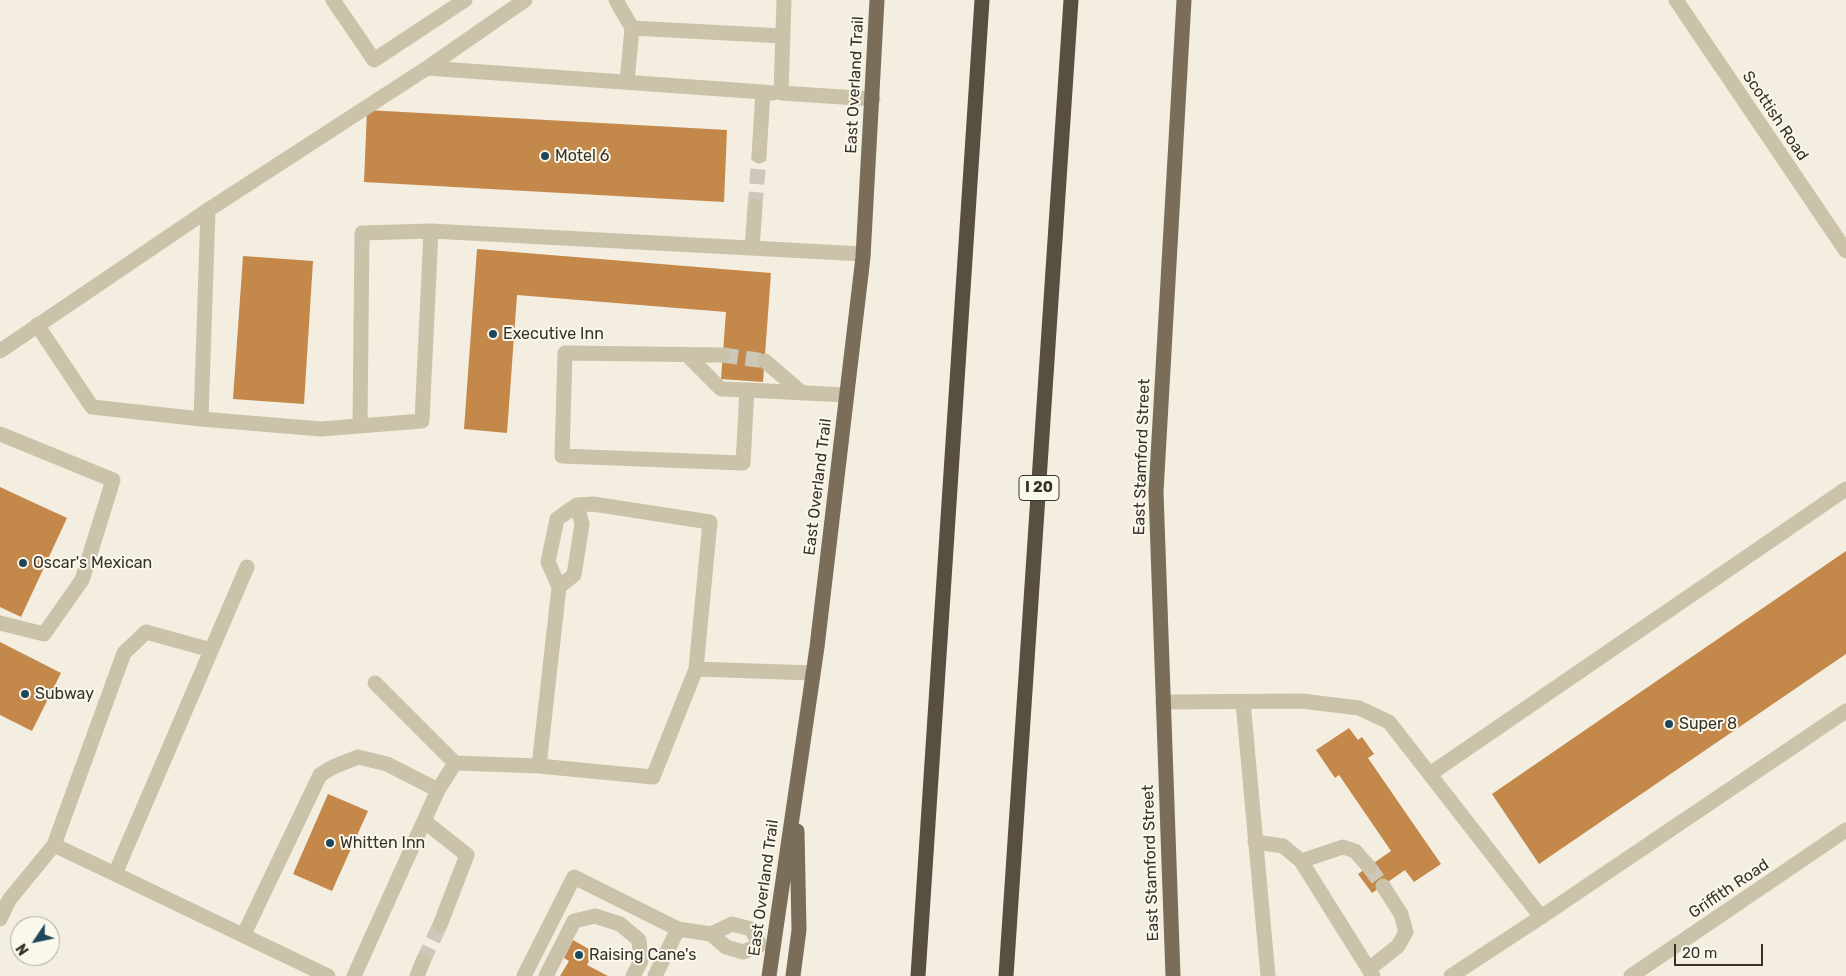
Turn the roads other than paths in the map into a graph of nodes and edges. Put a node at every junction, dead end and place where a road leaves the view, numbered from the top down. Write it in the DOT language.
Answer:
graph roads {
  1 [pos="333,0"];
  2 [pos="464,0"];
  3 [pos="525,0"];
  4 [pos="616,0"];
  5 [pos="784,0"];
  6 [pos="877,0"];
  7 [pos="982,0"];
  8 [pos="1071,0"];
  9 [pos="1184,0"];
  10 [pos="1676,0"];
  11 [pos="632,28"];
  12 [pos="783,36"];
  13 [pos="428,68"];
  14 [pos="627,82"];
  15 [pos="763,92"];
  16 [pos="780,93"];
  17 [pos="873,99"];
  18 [pos="758,156"];
  19 [pos="755,206"];
  20 [pos="208,210"];
  21 [pos="431,231"];
  22 [pos="752,248"];
  23 [pos="1846,251"];
  24 [pos="863,254"];
  25 [pos="37,325"];
  26 [pos="0,351"];
  27 [pos="687,355"];
  28 [pos="723,355"];
  29 [pos="764,361"];
  30 [pos="747,390"];
  31 [pos="802,393"];
  32 [pos="846,395"];
  33 [pos="201,419"];
  34 [pos="360,426"];
  35 [pos="0,434"];
  36 [pos="1846,489"];
  37 [pos="577,505"];
  38 [pos="247,567"];
  39 [pos="559,587"];
  40 [pos="0,623"];
  41 [pos="211,650"];
  42 [pos="696,669"];
  43 [pos="812,673"];
  44 [pos="374,683"];
  45 [pos="1163,702"];
  46 [pos="1243,702"];
  47 [pos="1846,711"];
  48 [pos="455,763"];
  49 [pos="539,766"];
  50 [pos="1430,774"];
  51 [pos="796,787"];
  52 [pos="438,790"];
  53 [pos="424,821"];
  54 [pos="1846,830"];
  55 [pos="1255,842"];
  56 [pos="54,845"];
  57 [pos="1301,861"];
  58 [pos="1369,867"];
  59 [pos="115,874"];
  60 [pos="1383,886"];
  61 [pos="4,898"];
  62 [pos="1541,917"];
  63 [pos="0,919"];
  64 [pos="440,925"];
  65 [pos="678,929"];
  66 [pos="244,934"];
  67 [pos="712,934"];
  68 [pos="766,946"];
  69 [pos="423,961"];
  70 [pos="1371,973"];
  71 [pos="328,976"];
  72 [pos="354,976"];
  73 [pos="417,976"];
  74 [pos="524,976"];
  75 [pos="546,976"];
  76 [pos="633,976"];
  77 [pos="655,976"];
  78 [pos="769,976"];
  79 [pos="793,976"];
  80 [pos="918,976"];
  81 [pos="1006,976"];
  82 [pos="1173,976"];
  83 [pos="1268,976"];
  84 [pos="1451,976"];
  85 [pos="1630,976"];
  1 -- 2 [label="street"];
  3 -- 13 [label="street"];
  4 -- 11 [label="street"];
  5 -- 12 [label="street"];
  6 -- 17 [label="main road, East Overland Trail"];
  7 -- 80 [label="highway"];
  8 -- 81 [label="highway, I 20"];
  9 -- 45 [label="main road, East Stamford Street"];
  10 -- 23 [label="street, Scottish Road"];
  11 -- 12 [label="street"];
  11 -- 14 [label="street"];
  12 -- 16 [label="street"];
  13 -- 14 [label="street"];
  13 -- 20 [label="street"];
  14 -- 15 [label="street"];
  15 -- 16 [label="street"];
  15 -- 18 [label="street"];
  16 -- 17 [label="street"];
  17 -- 24 [label="main road, East Overland Trail"];
  19 -- 22 [label="street"];
  20 -- 25 [label="street"];
  20 -- 33 [label="street"];
  21 -- 22 [label="street"];
  21 -- 34 [label="street"];
  21 -- 34 [label="street"];
  22 -- 24 [label="street"];
  24 -- 32 [label="main road, East Overland Trail"];
  25 -- 26 [label="street"];
  25 -- 33 [label="street"];
  27 -- 28 [label="street"];
  27 -- 30 [label="street"];
  27 -- 30 [label="street"];
  29 -- 31 [label="street"];
  30 -- 31 [label="street"];
  31 -- 32 [label="street"];
  32 -- 43 [label="main road, East Overland Trail"];
  33 -- 34 [label="street"];
  35 -- 40 [label="street"];
  36 -- 50 [label="street"];
  37 -- 39 [label="street"];
  37 -- 39 [label="street"];
  37 -- 42 [label="street"];
  38 -- 41 [label="street"];
  39 -- 49 [label="street"];
  41 -- 56 [label="street"];
  41 -- 59 [label="street"];
  42 -- 43 [label="street"];
  42 -- 49 [label="street"];
  43 -- 51 [label="main road, East Overland Trail"];
  44 -- 48 [label="street"];
  45 -- 46 [label="street"];
  45 -- 82 [label="main road, East Stamford Street"];
  46 -- 50 [label="street"];
  46 -- 55 [label="street"];
  47 -- 62 [label="street"];
  48 -- 49 [label="street"];
  48 -- 52 [label="street"];
  50 -- 62 [label="street"];
  51 -- 68 [label="main road, East Overland Trail"];
  51 -- 79 [label="main road"];
  52 -- 53 [label="street"];
  52 -- 66 [label="street"];
  53 -- 64 [label="street"];
  53 -- 72 [label="street"];
  54 -- 85 [label="street, Griffith Road"];
  55 -- 57 [label="street"];
  55 -- 83 [label="street"];
  56 -- 59 [label="street"];
  56 -- 61 [label="street"];
  57 -- 58 [label="street"];
  57 -- 70 [label="street"];
  59 -- 66 [label="street"];
  60 -- 70 [label="street"];
  61 -- 63 [label="street"];
  62 -- 84 [label="street"];
  65 -- 67 [label="street"];
  65 -- 74 [label="street"];
  65 -- 77 [label="street"];
  66 -- 71 [label="street"];
  67 -- 68 [label="street"];
  67 -- 68 [label="street"];
  68 -- 78 [label="main road, East Overland Trail"];
  69 -- 73 [label="street"];
  75 -- 76 [label="street"];
}
